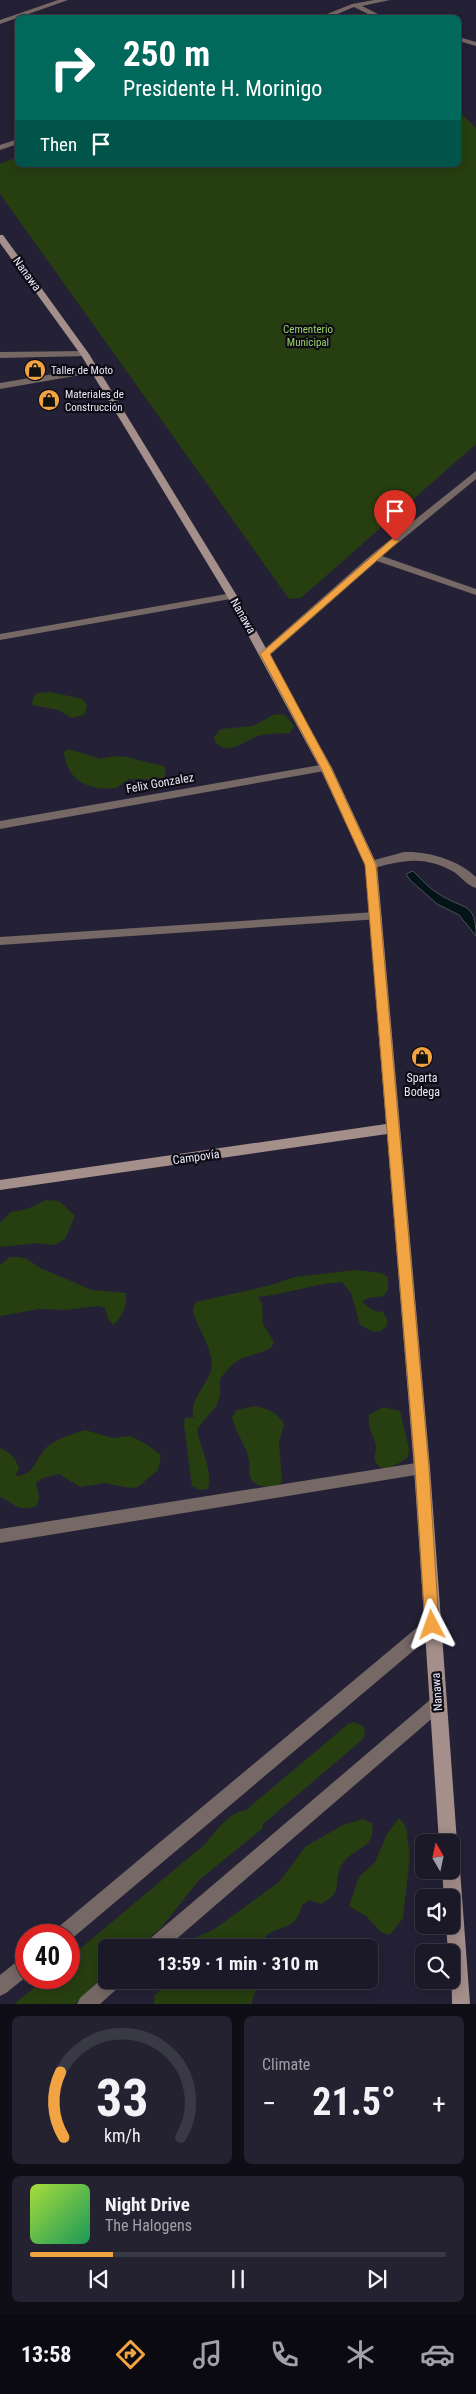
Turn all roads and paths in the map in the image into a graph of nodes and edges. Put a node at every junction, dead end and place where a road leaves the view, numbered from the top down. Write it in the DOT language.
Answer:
graph roads {
  1 [pos="65,0"];
  2 [pos="387,0"];
  3 [pos="355,3"];
  4 [pos="22,15"];
  5 [pos="327,15"];
  6 [pos="377,15"];
  7 [pos="0,18"];
  8 [pos="15,18"];
  9 [pos="8,20"];
  10 [pos="0,22"];
  11 [pos="461,40"];
  12 [pos="476,44"];
  13 [pos="15,142"];
  14 [pos="0,148"];
  15 [pos="0,238"];
  16 [pos="85,354"];
  17 [pos="0,355"];
  18 [pos="95,370"];
  19 [pos="0,386"];
  20 [pos="476,474"];
  21 [pos="375,557"];
  22 [pos="476,592"];
  23 [pos="232,596"];
  24 [pos="0,637"];
  25 [pos="264,654"];
  26 [pos="326,768"];
  27 [pos="0,825"];
  28 [pos="371,865"];
  29 [pos="476,884"];
  30 [pos="375,916"];
  31 [pos="0,941"];
  32 [pos="392,1128"];
  33 [pos="0,1186"];
  34 [pos="422,1468"];
  35 [pos="0,1536"];
  36 [pos="432,1625"];
  37 [pos="437,1704"];
  38 [pos="447,1834"];
  39 [pos="451,1879"];
  40 [pos="75,1924"];
  41 [pos="163,1939"];
  42 [pos="15,1974"];
  43 [pos="0,1987"];
  44 [pos="104,1989"];
  45 [pos="86,2004"];
  46 [pos="461,2004"];
  1 -- 4 [label="street"];
  2 -- 3 [label="street"];
  3 -- 5 [label="street"];
  3 -- 6 [label="street"];
  7 -- 9 [label="street"];
  8 -- 9 [label="street"];
  9 -- 10 [label="street"];
  11 -- 12 [label="street"];
  13 -- 14 [label="street"];
  15 -- 16 [label="street, Nanawa"];
  16 -- 17 [label="street"];
  16 -- 18 [label="street, Nanawa"];
  18 -- 19 [label="street"];
  18 -- 23 [label="street, Nanawa"];
  20 -- 21 [label="street"];
  21 -- 22 [label="street"];
  21 -- 25 [label="street"];
  23 -- 24 [label="street"];
  23 -- 25 [label="street, Nanawa"];
  25 -- 26 [label="street, Nanawa"];
  26 -- 27 [label="street, Felix Gonzalez"];
  26 -- 28 [label="street, Nanawa"];
  28 -- 29 [label="street"];
  28 -- 30 [label="street, Nanawa"];
  30 -- 31 [label="street"];
  30 -- 32 [label="street, Nanawa"];
  32 -- 33 [label="street, Campovía"];
  32 -- 34 [label="street, Nanawa"];
  34 -- 35 [label="street"];
  34 -- 36 [label="street, Nanawa"];
  36 -- 37 [label="street, Nanawa"];
  36 -- 40 [label="street"];
  37 -- 38 [label="street, Nanawa"];
  37 -- 41 [label="street"];
  39 -- 46 [label="street"];
  42 -- 43 [label="street"];
  44 -- 45 [label="street"];
}
